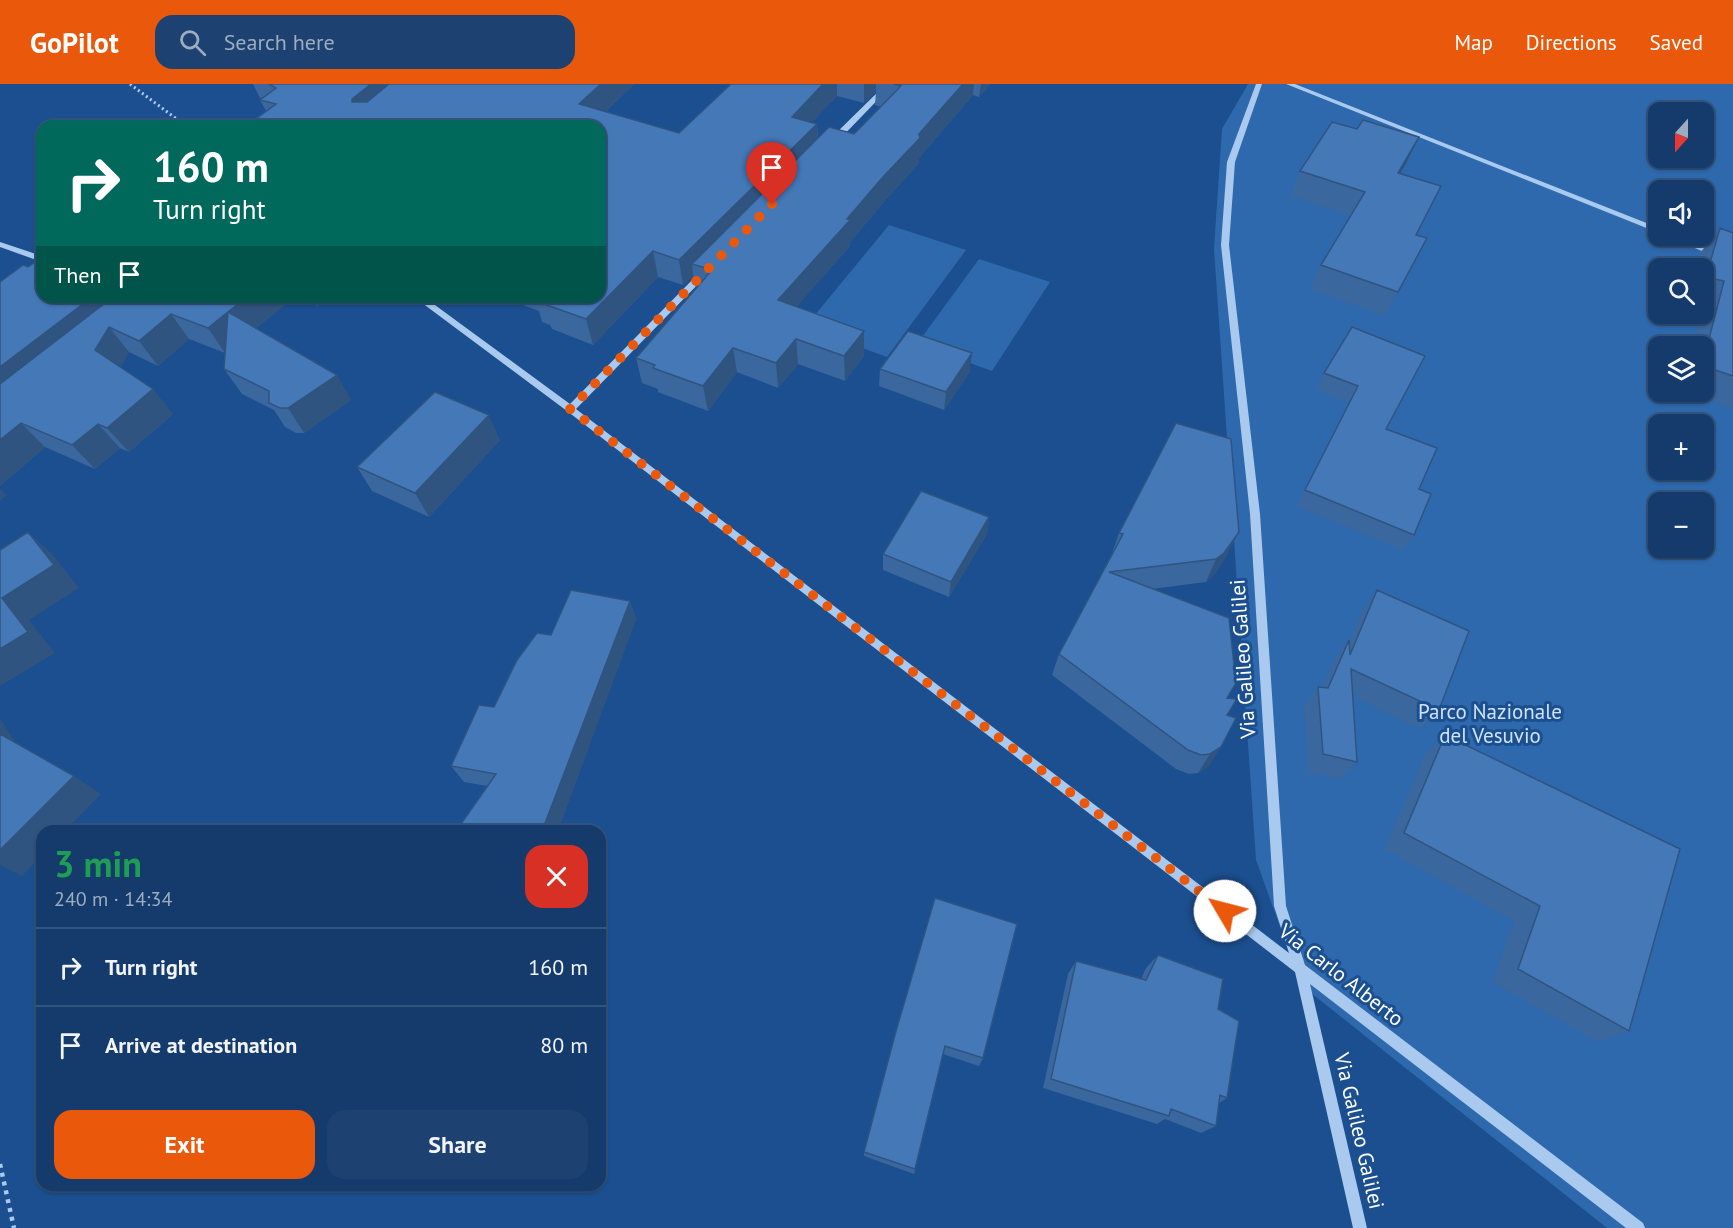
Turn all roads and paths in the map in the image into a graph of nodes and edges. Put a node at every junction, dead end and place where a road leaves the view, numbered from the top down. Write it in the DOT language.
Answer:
graph roads {
  1 [pos="130,84"];
  2 [pos="890,84"];
  3 [pos="1259,84"];
  4 [pos="1289,84"];
  5 [pos="178,120"];
  6 [pos="831,144"];
  7 [pos="1648,227"];
  8 [pos="0,244"];
  9 [pos="1695,246"];
  10 [pos="36,257"];
  11 [pos="1733,261"];
  12 [pos="713,264"];
  13 [pos="426,303"];
  14 [pos="570,409"];
  15 [pos="1300,968"];
  16 [pos="0,1164"];
  17 [pos="14,1228"];
  18 [pos="1360,1228"];
  19 [pos="1638,1228"];
  1 -- 5 [label="path"];
  2 -- 6 [label="street"];
  3 -- 15 [label="street, Via Galileo Galilei"];
  4 -- 7 [label="street"];
  8 -- 10 [label="street"];
  9 -- 11 [label="street"];
  12 -- 14 [label="street"];
  13 -- 14 [label="street, Via Carlo Alberto"];
  14 -- 15 [label="street, Via Carlo Alberto"];
  15 -- 18 [label="street, Via Galileo Galilei"];
  15 -- 19 [label="street, Via Carlo Alberto"];
  16 -- 17 [label="path"];
}
